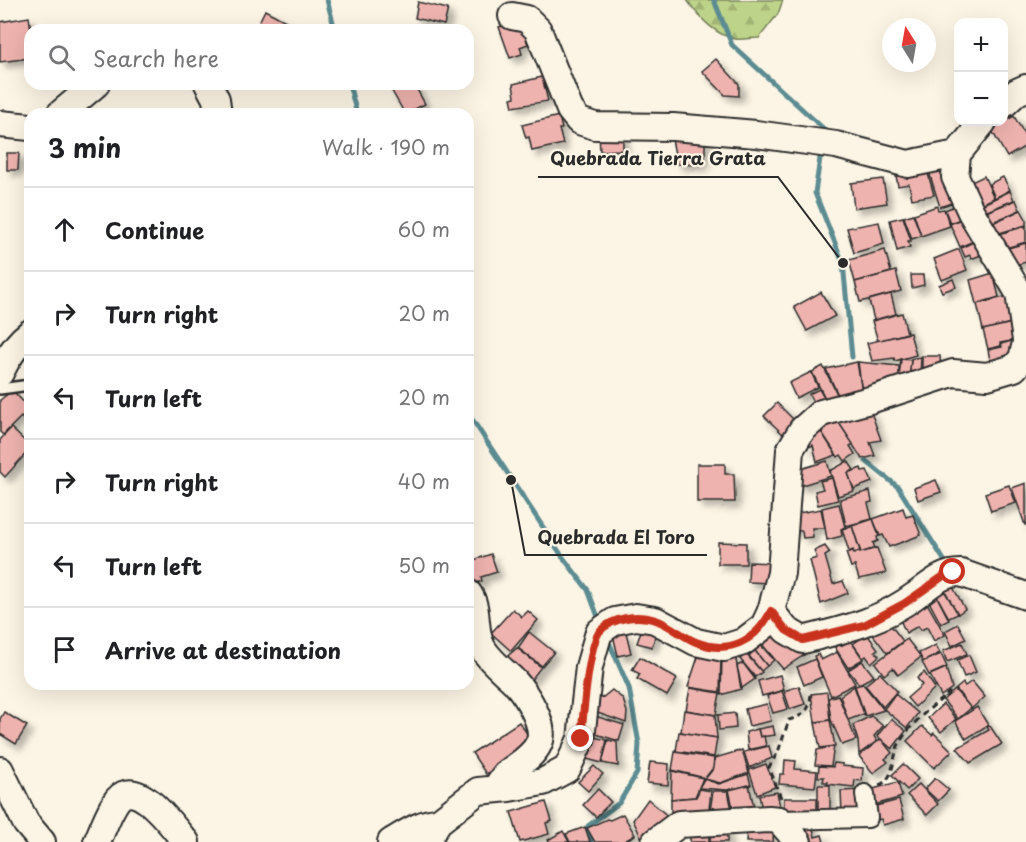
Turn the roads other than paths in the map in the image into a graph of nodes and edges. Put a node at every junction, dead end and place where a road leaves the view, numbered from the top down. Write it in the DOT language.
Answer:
graph roads {
  1 [pos="512,16"];
  2 [pos="1026,88"];
  3 [pos="89,90"];
  4 [pos="211,90"];
  5 [pos="1008,100"];
  6 [pos="67,108"];
  7 [pos="217,108"];
  8 [pos="0,124"];
  9 [pos="24,126"];
  10 [pos="980,126"];
  11 [pos="957,154"];
  12 [pos="24,338"];
  13 [pos="1026,341"];
  14 [pos="0,373"];
  15 [pos="24,386"];
  16 [pos="0,389"];
  17 [pos="1026,596"];
  18 [pos="474,602"];
  19 [pos="771,611"];
  20 [pos="0,770"];
  21 [pos="496,789"];
  22 [pos="865,794"];
  23 [pos="779,820"];
  24 [pos="432,832"];
  25 [pos="42,842"];
  26 [pos="97,842"];
  27 [pos="186,842"];
  28 [pos="391,842"];
  29 [pos="655,842"];
  30 [pos="798,842"];
  1 -- 11 [label="street"];
  2 -- 5 [label="street"];
  3 -- 6 [label="street"];
  4 -- 7 [label="street"];
  8 -- 9 [label="street"];
  10 -- 11 [label="street"];
  11 -- 13 [label="street"];
  12 -- 14 [label="street"];
  13 -- 19 [label="street"];
  15 -- 16 [label="lane"];
  17 -- 19 [label="street"];
  18 -- 21 [label="street"];
  19 -- 21 [label="street"];
  20 -- 25 [label="street"];
  21 -- 24 [label="street"];
  22 -- 23 [label="street"];
  23 -- 29 [label="street"];
  23 -- 30 [label="street"];
  24 -- 28 [label="street"];
  26 -- 27 [label="street"];
}
